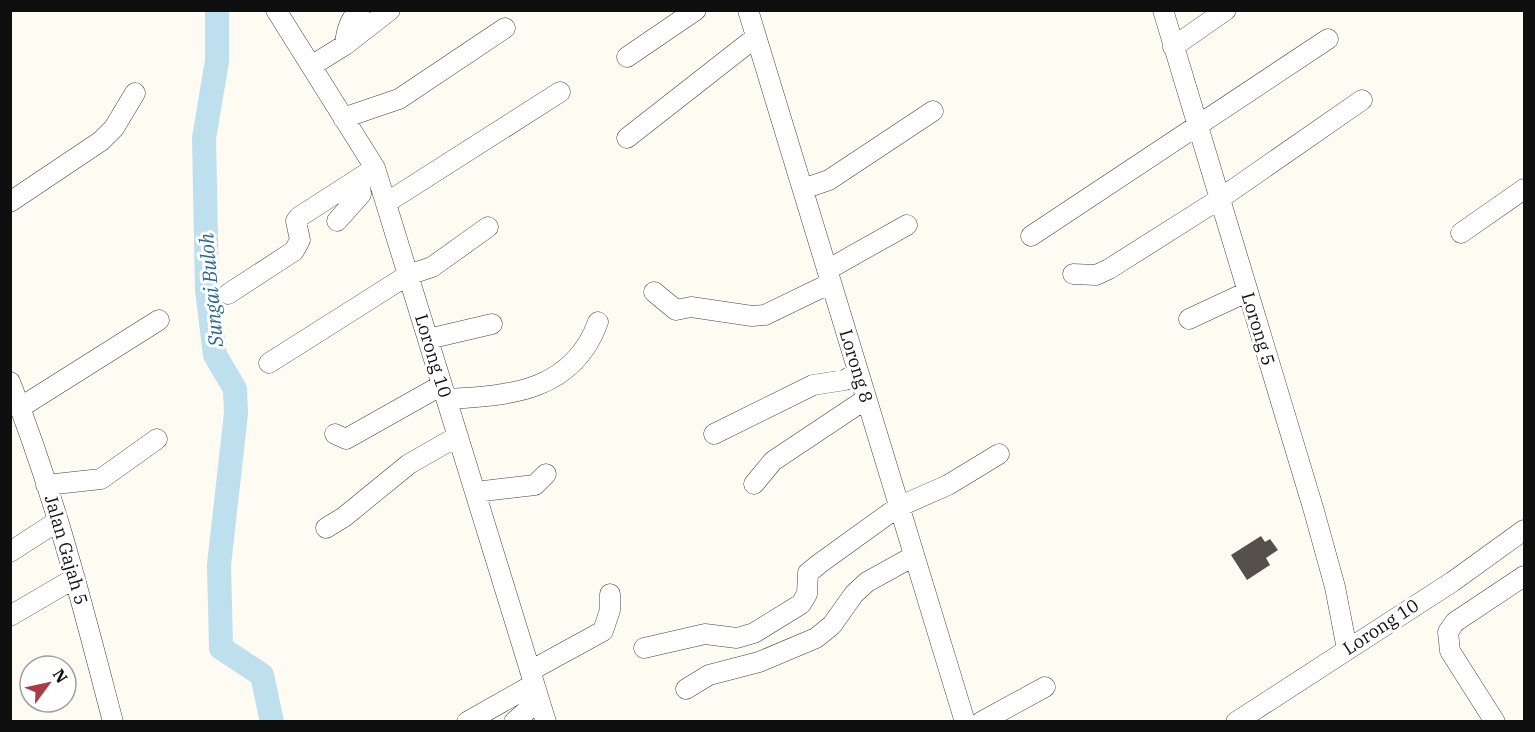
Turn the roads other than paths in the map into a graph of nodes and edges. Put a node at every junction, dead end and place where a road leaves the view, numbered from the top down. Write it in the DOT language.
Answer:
graph roads {
  1 [pos="276,10"];
  2 [pos="360,10"];
  3 [pos="390,10"];
  4 [pos="696,10"];
  5 [pos="748,10"];
  6 [pos="1163,10"];
  7 [pos="1226,10"];
  8 [pos="505,28"];
  9 [pos="756,37"];
  10 [pos="1328,39"];
  11 [pos="345,45"];
  12 [pos="1173,47"];
  13 [pos="627,57"];
  14 [pos="310,66"];
  15 [pos="560,92"];
  16 [pos="135,93"];
  17 [pos="1362,100"];
  18 [pos="933,111"];
  19 [pos="343,118"];
  20 [pos="1196,125"];
  21 [pos="627,138"];
  22 [pos="375,168"];
  23 [pos="359,180"];
  24 [pos="802,189"];
  25 [pos="1524,189"];
  26 [pos="1218,200"];
  27 [pos="10,202"];
  28 [pos="386,203"];
  29 [pos="337,221"];
  30 [pos="907,225"];
  31 [pos="488,227"];
  32 [pos="1461,232"];
  33 [pos="1031,236"];
  34 [pos="1073,274"];
  35 [pos="408,275"];
  36 [pos="829,276"];
  37 [pos="654,292"];
  38 [pos="1247,292"];
  39 [pos="228,294"];
  40 [pos="1189,319"];
  41 [pos="159,320"];
  42 [pos="598,321"];
  43 [pos="492,324"];
  44 [pos="428,339"];
  45 [pos="269,363"];
  46 [pos="858,372"];
  47 [pos="10,381"];
  48 [pos="444,392"];
  49 [pos="866,399"];
  50 [pos="21,407"];
  51 [pos="335,434"];
  52 [pos="714,434"];
  53 [pos="458,435"];
  54 [pos="157,439"];
  55 [pos="999,454"];
  56 [pos="546,474"];
  57 [pos="754,484"];
  58 [pos="46,485"];
  59 [pos="475,492"];
  60 [pos="898,507"];
  61 [pos="58,521"];
  62 [pos="326,528"];
  63 [pos="1524,530"];
  64 [pos="10,552"];
  65 [pos="914,556"];
  66 [pos="1524,576"];
  67 [pos="75,578"];
  68 [pos="610,594"];
  69 [pos="10,616"];
  70 [pos="644,648"];
  71 [pos="1347,649"];
  72 [pos="535,685"];
  73 [pos="1045,687"];
  74 [pos="686,689"];
  75 [pos="113,722"];
  76 [pos="467,722"];
  77 [pos="514,722"];
  78 [pos="546,722"];
  79 [pos="965,722"];
  80 [pos="981,722"];
  81 [pos="1236,722"];
  82 [pos="1495,722"];
  1 -- 14 [label="street, Lorong 10"];
  2 -- 11 [label="street"];
  3 -- 11 [label="street"];
  4 -- 13 [label="street"];
  5 -- 9 [label="street, Lorong 8"];
  6 -- 12 [label="street, Lorong 5"];
  7 -- 12 [label="street"];
  8 -- 19 [label="street"];
  9 -- 21 [label="street"];
  9 -- 24 [label="street, Lorong 8"];
  10 -- 20 [label="street"];
  11 -- 14 [label="street"];
  12 -- 20 [label="street, Lorong 5"];
  14 -- 19 [label="street, Lorong 10"];
  15 -- 28 [label="street"];
  16 -- 27 [label="street"];
  17 -- 26 [label="street"];
  18 -- 24 [label="street"];
  19 -- 22 [label="street, Lorong 10"];
  20 -- 26 [label="street, Lorong 5"];
  20 -- 33 [label="street"];
  22 -- 23 [label="street"];
  22 -- 28 [label="street, Lorong 10"];
  23 -- 29 [label="street"];
  23 -- 39 [label="street"];
  24 -- 36 [label="street, Lorong 8"];
  25 -- 32 [label="street"];
  26 -- 34 [label="street"];
  26 -- 38 [label="street, Lorong 5"];
  28 -- 35 [label="street, Lorong 10"];
  30 -- 36 [label="street"];
  31 -- 35 [label="street"];
  35 -- 44 [label="street, Lorong 10"];
  35 -- 45 [label="street"];
  36 -- 37 [label="street"];
  36 -- 46 [label="street, Lorong 8"];
  38 -- 40 [label="street"];
  38 -- 71 [label="street, Lorong 5"];
  41 -- 50 [label="street"];
  42 -- 48 [label="street"];
  43 -- 44 [label="street"];
  44 -- 48 [label="street, Lorong 10"];
  46 -- 49 [label="street, Lorong 8"];
  46 -- 52 [label="street"];
  47 -- 50 [label="street, Jalan Gajah 5"];
  48 -- 51 [label="street"];
  48 -- 53 [label="street, Lorong 10"];
  49 -- 57 [label="street"];
  49 -- 60 [label="street, Lorong 8"];
  50 -- 58 [label="street, Jalan Gajah 5"];
  53 -- 59 [label="street, Lorong 10"];
  53 -- 62 [label="street"];
  54 -- 58 [label="street"];
  55 -- 60 [label="street"];
  56 -- 59 [label="street"];
  58 -- 61 [label="street, Jalan Gajah 5"];
  59 -- 72 [label="street, Lorong 10"];
  60 -- 65 [label="street, Lorong 8"];
  60 -- 70 [label="street"];
  61 -- 64 [label="street"];
  61 -- 67 [label="street, Jalan Gajah 5"];
  63 -- 71 [label="street, Lorong 10"];
  65 -- 74 [label="street"];
  65 -- 79 [label="street, Lorong 8"];
  66 -- 82 [label="street"];
  67 -- 69 [label="street"];
  67 -- 75 [label="street, Jalan Gajah 5"];
  68 -- 72 [label="street"];
  71 -- 81 [label="street, Lorong 10"];
  72 -- 76 [label="street"];
  72 -- 77 [label="street"];
  72 -- 78 [label="street, Lorong 10"];
  73 -- 80 [label="street"];
}
